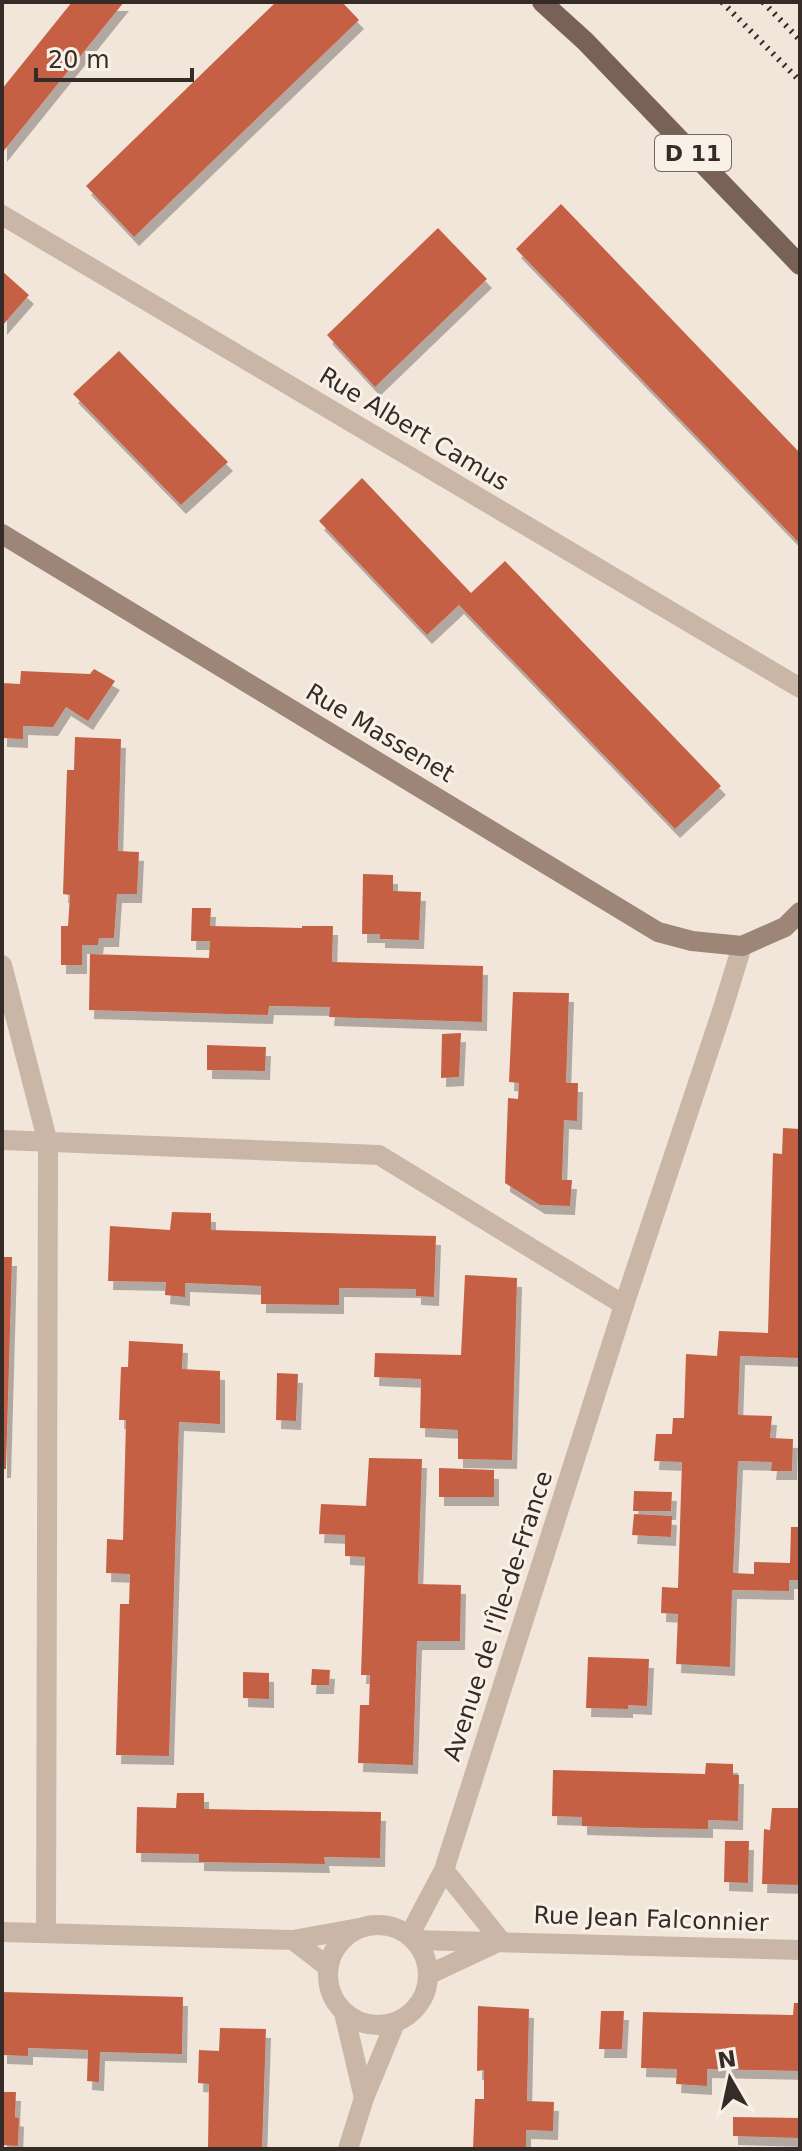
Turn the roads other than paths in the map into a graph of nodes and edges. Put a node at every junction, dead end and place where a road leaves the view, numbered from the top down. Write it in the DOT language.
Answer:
graph roads {
  1 [pos="542,2"];
  2 [pos="554,2"];
  3 [pos="585,41"];
  4 [pos="2,215"];
  5 [pos="800,265"];
  6 [pos="2,534"];
  7 [pos="800,688"];
  8 [pos="800,912"];
  9 [pos="742,946"];
  10 [pos="2,965"];
  11 [pos="2,1140"];
  12 [pos="48,1143"];
  13 [pos="624,1305"];
  14 [pos="444,1870"];
  15 [pos="359,1928"];
  16 [pos="2,1932"];
  17 [pos="46,1933"];
  18 [pos="411,1938"];
  19 [pos="293,1940"];
  20 [pos="501,1941"];
  21 [pos="800,1950"];
  22 [pos="328,1967"];
  23 [pos="428,1975"];
  24 [pos="344,2013"];
  25 [pos="395,2023"];
  26 [pos="364,2098"];
  27 [pos="348,2149"];
  1 -- 3 [label="main road, D 11"];
  2 -- 3 [label="main road, D 11"];
  3 -- 5 [label="main road, D 11"];
  4 -- 7 [label="street, Rue Albert Camus"];
  6 -- 9 [label="main road, Rue Massenet"];
  8 -- 9 [label="main road"];
  9 -- 13 [label="street, Avenue de l'Île-de-France"];
  10 -- 12 [label="street"];
  11 -- 12 [label="street"];
  12 -- 13 [label="street"];
  12 -- 17 [label="street"];
  13 -- 14 [label="street, Avenue de l'Île-de-France"];
  14 -- 18 [label="street, Avenue de l'Île-de-France"];
  14 -- 20 [label="street, Rue Jean Falconnier"];
  15 -- 18 [label="street"];
  15 -- 19 [label="street"];
  15 -- 22 [label="street"];
  16 -- 17 [label="street"];
  17 -- 19 [label="street"];
  18 -- 20 [label="street, Rue Jean Falconnier"];
  18 -- 23 [label="street"];
  19 -- 22 [label="street"];
  20 -- 21 [label="street, Rue Jean Falconnier"];
  20 -- 23 [label="street, Rue Jean Falconnier"];
  22 -- 24 [label="street"];
  23 -- 25 [label="street"];
  24 -- 25 [label="street"];
  24 -- 26 [label="street"];
  25 -- 26 [label="street"];
  26 -- 27 [label="street"];
}
